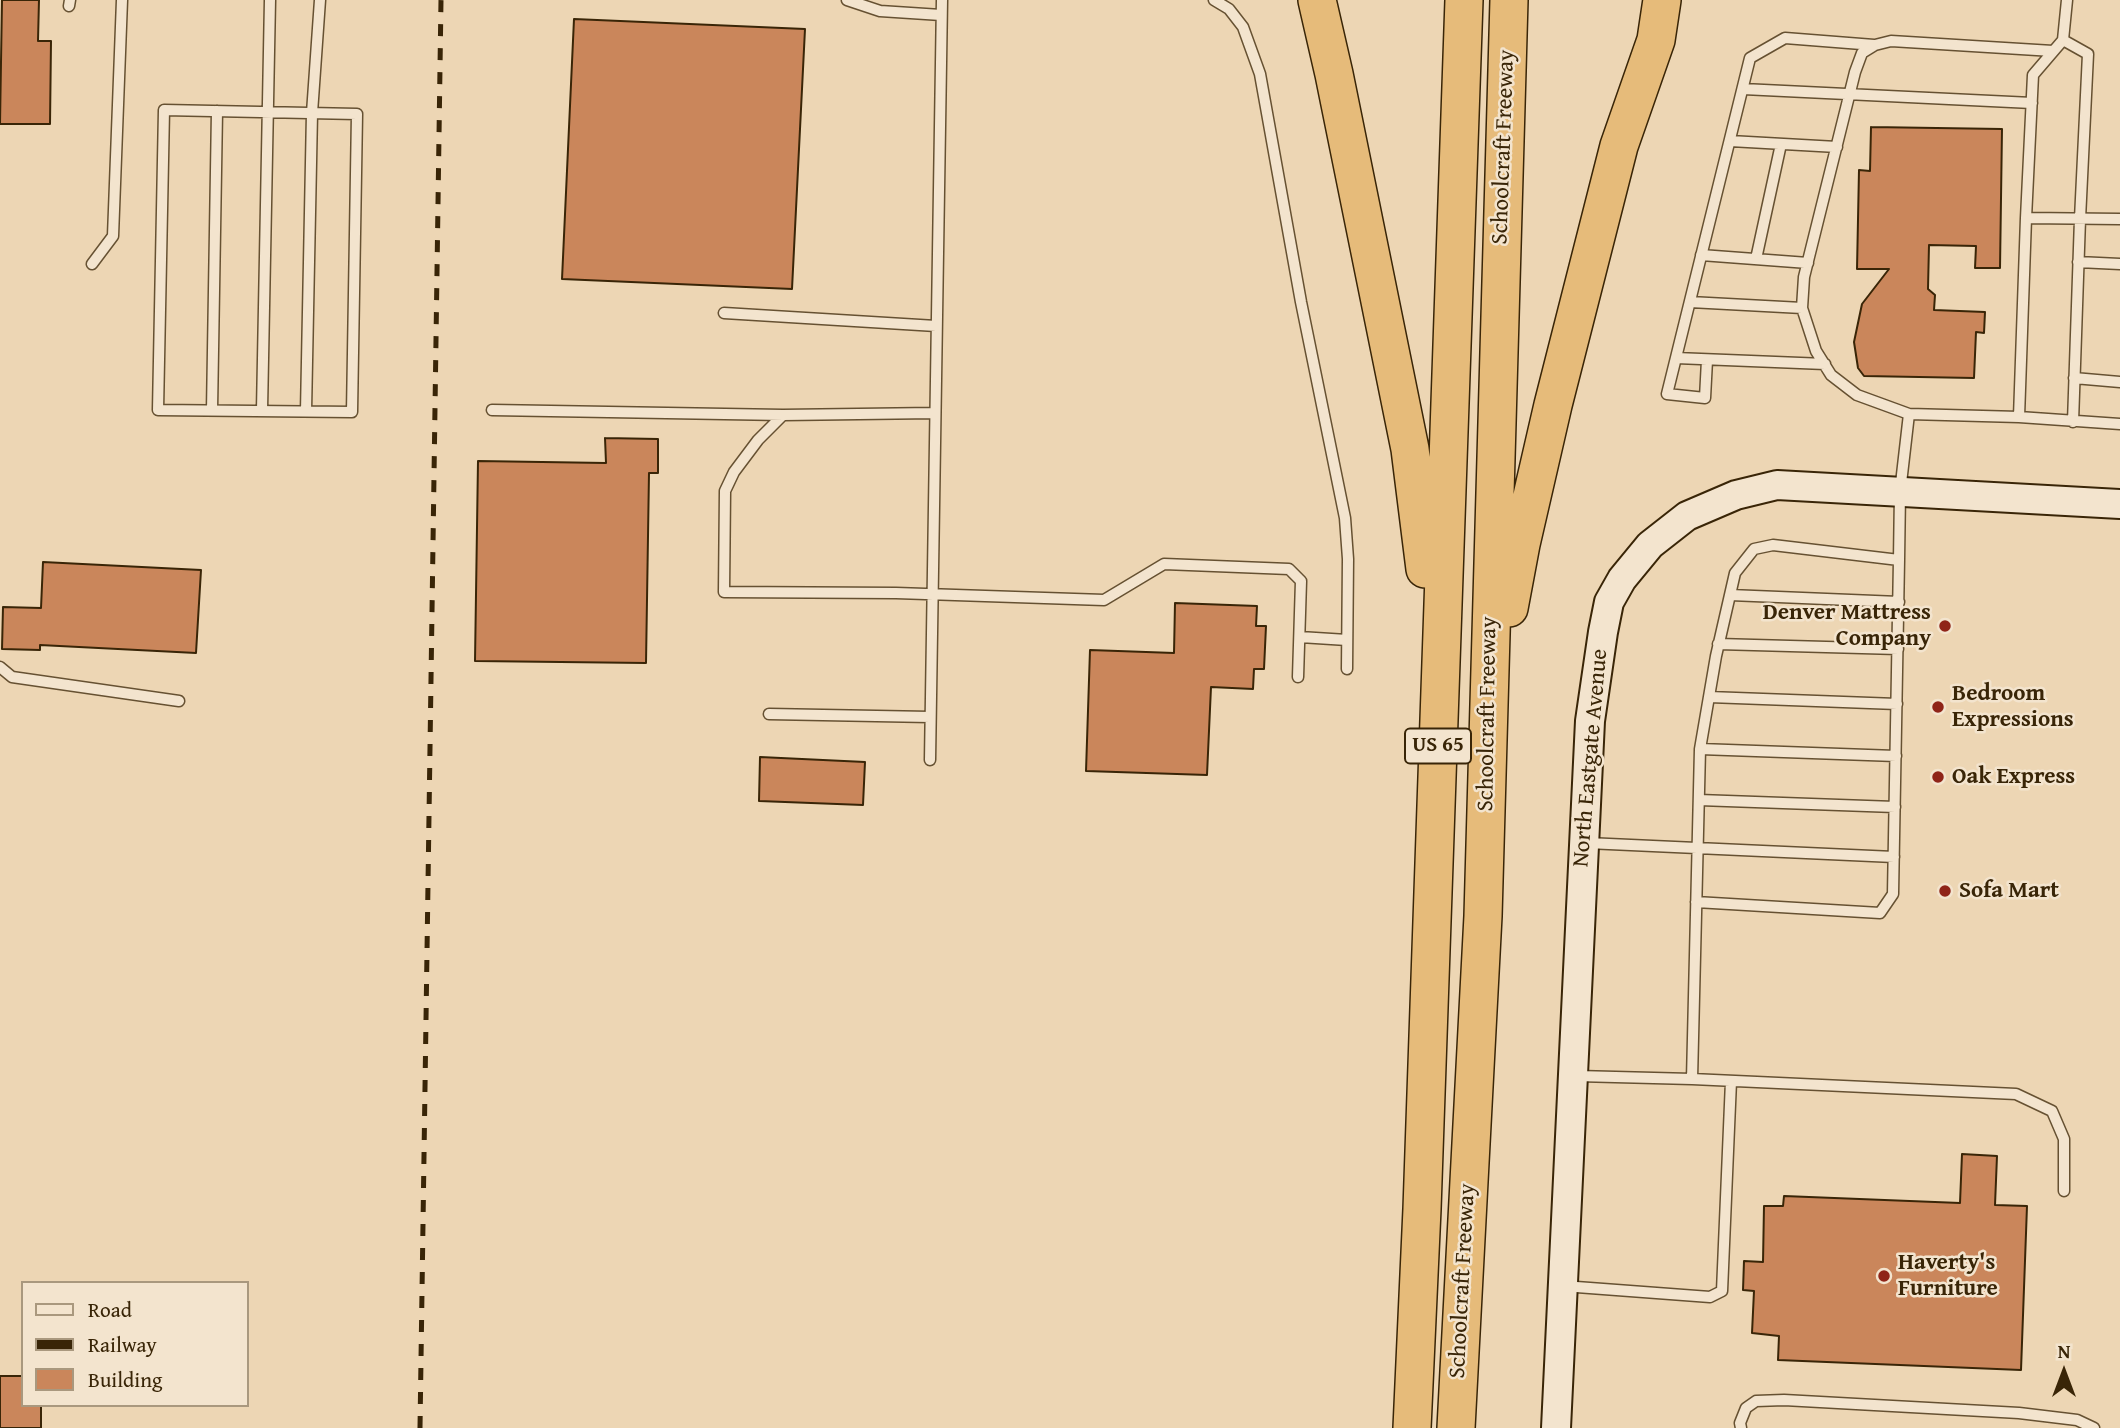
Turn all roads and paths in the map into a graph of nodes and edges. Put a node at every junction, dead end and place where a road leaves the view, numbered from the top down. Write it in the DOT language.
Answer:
graph roads {
  1 [pos="122,0"];
  2 [pos="270,0"];
  3 [pos="320,0"];
  4 [pos="847,0"];
  5 [pos="942,0"];
  6 [pos="1214,0"];
  7 [pos="1317,0"];
  8 [pos="1464,0"];
  9 [pos="1508,0"];
  10 [pos="1662,0"];
  11 [pos="1689,0"];
  12 [pos="2066,1"];
  13 [pos="941,15"];
  14 [pos="1656,40"];
  15 [pos="2063,40"];
  16 [pos="1875,45"];
  17 [pos="2053,51"];
  18 [pos="1743,89"];
  19 [pos="1850,94"];
  20 [pos="2032,103"];
  21 [pos="217,111"];
  22 [pos="268,112"];
  23 [pos="312,113"];
  24 [pos="1730,141"];
  25 [pos="1781,144"];
  26 [pos="1837,147"];
  27 [pos="2026,218"];
  28 [pos="2080,219"];
  29 [pos="2120,219"];
  30 [pos="1701,255"];
  31 [pos="1756,259"];
  32 [pos="2078,262"];
  33 [pos="1808,263"];
  34 [pos="92,264"];
  35 [pos="2120,264"];
  36 [pos="1690,302"];
  37 [pos="1802,309"];
  38 [pos="724,313"];
  39 [pos="936,326"];
  40 [pos="1676,358"];
  41 [pos="1707,360"];
  42 [pos="1825,365"];
  43 [pos="2074,378"];
  44 [pos="2120,382"];
  45 [pos="212,410"];
  46 [pos="262,410"];
  47 [pos="492,410"];
  48 [pos="306,411"];
  49 [pos="934,413"];
  50 [pos="1909,414"];
  51 [pos="783,415"];
  52 [pos="2020,417"];
  53 [pos="2073,422"];
  54 [pos="2120,424"];
  55 [pos="1900,492"];
  56 [pos="2120,504"];
  57 [pos="1899,560"];
  58 [pos="932,594"];
  59 [pos="1730,595"];
  60 [pos="1899,602"];
  61 [pos="1300,637"];
  62 [pos="1346,639"];
  63 [pos="1718,644"];
  64 [pos="1898,649"];
  65 [pos="0,667"];
  66 [pos="1346,668"];
  67 [pos="1298,677"];
  68 [pos="1709,697"];
  69 [pos="179,701"];
  70 [pos="1897,704"];
  71 [pos="769,714"];
  72 [pos="930,718"];
  73 [pos="1700,750"];
  74 [pos="1896,756"];
  75 [pos="930,760"];
  76 [pos="1699,800"];
  77 [pos="1895,807"];
  78 [pos="1583,843"];
  79 [pos="1698,848"];
  80 [pos="1894,857"];
  81 [pos="1696,902"];
  82 [pos="1483,916"];
  83 [pos="1432,917"];
  84 [pos="1573,1076"];
  85 [pos="1692,1079"];
  86 [pos="1731,1081"];
  87 [pos="2064,1191"];
  88 [pos="1563,1286"];
  89 [pos="1412,1428"];
  90 [pos="1456,1428"];
  91 [pos="1556,1428"];
  92 [pos="1741,1428"];
  93 [pos="2094,1428"];
  1 -- 34 [label="lane"];
  2 -- 22 [label="lane"];
  3 -- 23 [label="lane"];
  4 -- 13 [label="lane"];
  5 -- 13 [label="lane"];
  6 -- 62 [label="lane"];
  7 -- 83 [label="highway"];
  8 -- 83 [label="highway, Schoolcraft Freeway / US 65"];
  9 -- 82 [label="highway, Schoolcraft Freeway / US 65"];
  10 -- 14 [label="highway"];
  11 -- 14 [label="highway"];
  12 -- 15 [label="lane"];
  13 -- 39 [label="lane"];
  14 -- 82 [label="highway"];
  15 -- 17 [label="lane"];
  15 -- 28 [label="lane"];
  16 -- 17 [label="lane"];
  16 -- 18 [label="lane"];
  16 -- 19 [label="lane"];
  17 -- 20 [label="lane"];
  18 -- 19 [label="lane"];
  18 -- 24 [label="lane"];
  19 -- 20 [label="lane"];
  19 -- 26 [label="lane"];
  20 -- 27 [label="lane"];
  21 -- 22 [label="lane"];
  21 -- 45 [label="lane"];
  21 -- 45 [label="lane"];
  22 -- 23 [label="lane"];
  22 -- 46 [label="lane"];
  23 -- 48 [label="lane"];
  23 -- 48 [label="lane"];
  24 -- 25 [label="lane"];
  24 -- 30 [label="lane"];
  25 -- 26 [label="lane"];
  25 -- 31 [label="lane"];
  26 -- 33 [label="lane"];
  27 -- 28 [label="lane"];
  27 -- 52 [label="lane"];
  28 -- 29 [label="lane"];
  28 -- 32 [label="lane"];
  30 -- 31 [label="lane"];
  30 -- 36 [label="lane"];
  31 -- 33 [label="lane"];
  32 -- 35 [label="lane"];
  32 -- 43 [label="lane"];
  33 -- 37 [label="lane"];
  36 -- 37 [label="lane"];
  36 -- 40 [label="lane"];
  37 -- 42 [label="lane"];
  38 -- 39 [label="lane"];
  39 -- 49 [label="lane"];
  40 -- 41 [label="lane"];
  40 -- 41 [label="lane"];
  41 -- 42 [label="lane"];
  42 -- 50 [label="lane"];
  43 -- 44 [label="lane"];
  43 -- 53 [label="lane"];
  45 -- 46 [label="lane"];
  46 -- 48 [label="lane"];
  47 -- 51 [label="lane"];
  49 -- 51 [label="lane"];
  49 -- 58 [label="lane"];
  50 -- 52 [label="lane"];
  50 -- 55 [label="lane"];
  51 -- 58 [label="lane"];
  52 -- 53 [label="lane"];
  53 -- 54 [label="lane"];
  55 -- 56 [label="street, North Eastgate Avenue"];
  55 -- 57 [label="lane"];
  55 -- 78 [label="street, North Eastgate Avenue"];
  57 -- 59 [label="lane"];
  57 -- 60 [label="lane"];
  58 -- 61 [label="lane"];
  58 -- 72 [label="lane"];
  59 -- 60 [label="lane"];
  59 -- 63 [label="lane"];
  60 -- 64 [label="lane"];
  61 -- 62 [label="lane"];
  61 -- 67 [label="lane"];
  62 -- 66 [label="lane"];
  63 -- 64 [label="lane"];
  63 -- 68 [label="lane"];
  64 -- 70 [label="lane"];
  65 -- 69 [label="lane"];
  68 -- 70 [label="lane"];
  68 -- 73 [label="lane"];
  70 -- 74 [label="lane"];
  71 -- 72 [label="lane"];
  72 -- 75 [label="lane"];
  73 -- 74 [label="lane"];
  73 -- 76 [label="lane"];
  74 -- 77 [label="lane"];
  76 -- 77 [label="lane"];
  76 -- 79 [label="lane"];
  77 -- 80 [label="lane"];
  78 -- 79 [label="lane"];
  78 -- 84 [label="street, North Eastgate Avenue"];
  79 -- 80 [label="lane"];
  79 -- 81 [label="lane"];
  80 -- 81 [label="lane"];
  81 -- 85 [label="lane"];
  82 -- 90 [label="highway, Schoolcraft Freeway / US 65"];
  83 -- 89 [label="highway, Schoolcraft Freeway / US 65"];
  84 -- 85 [label="lane"];
  84 -- 88 [label="street, North Eastgate Avenue"];
  85 -- 86 [label="lane"];
  86 -- 87 [label="lane"];
  86 -- 88 [label="lane"];
  88 -- 91 [label="street, North Eastgate Avenue"];
  92 -- 93 [label="lane"];
}
